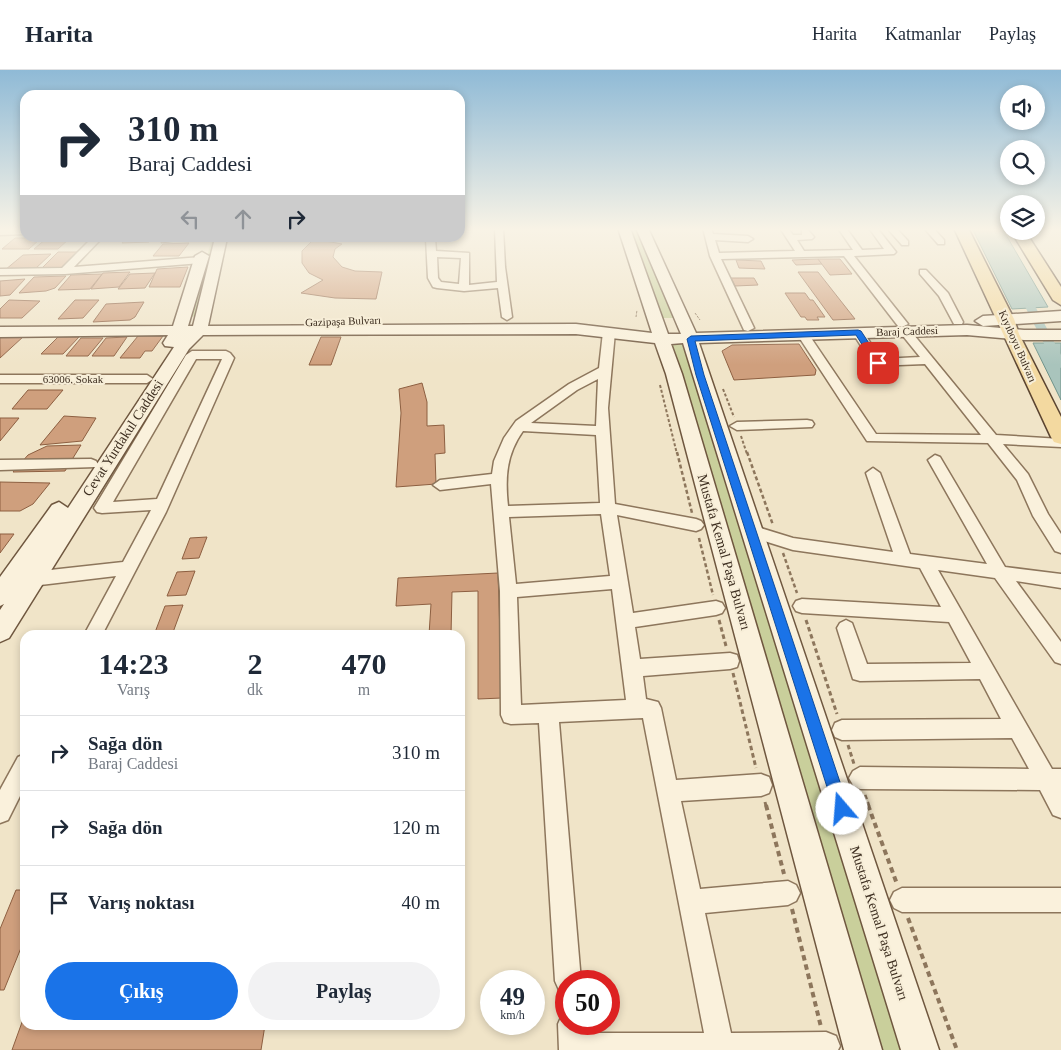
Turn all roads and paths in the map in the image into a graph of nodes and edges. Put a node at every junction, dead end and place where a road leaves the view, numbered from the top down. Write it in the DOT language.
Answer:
graph roads {
  1 [pos="197,274"];
  2 [pos="209,274"];
  3 [pos="433,274"];
  4 [pos="465,274"];
  5 [pos="501,274"];
  6 [pos="640,274"];
  7 [pos="662,274"];
  8 [pos="723,274"];
  9 [pos="863,274"];
  10 [pos="925,274"];
  11 [pos="986,274"];
  12 [pos="1045,274"];
  13 [pos="502,285"];
  14 [pos="464,288"];
  15 [pos="1061,300"];
  16 [pos="188,303"];
  17 [pos="1061,316"];
  18 [pos="507,317"];
  19 [pos="958,322"];
  20 [pos="0,323"];
  21 [pos="146,323"];
  22 [pos="436,323"];
  23 [pos="1014,326"];
  24 [pos="190,327"];
  25 [pos="748,328"];
  26 [pos="904,328"];
  27 [pos="661,331"];
  28 [pos="0,332"];
  29 [pos="609,332"];
  30 [pos="688,332"];
  31 [pos="858,332"];
  32 [pos="803,334"];
  33 [pos="1061,335"];
  34 [pos="929,360"];
  35 [pos="605,370"];
  36 [pos="658,376"];
  37 [pos="0,378"];
  38 [pos="147,379"];
  39 [pos="720,380"];
  40 [pos="807,424"];
  41 [pos="519,426"];
  42 [pos="737,426"];
  43 [pos="603,431"];
  44 [pos="1061,437"];
  45 [pos="993,439"];
  46 [pos="1061,443"];
  47 [pos="935,460"];
  48 [pos="90,464"];
  49 [pos="0,465"];
  50 [pos="874,473"];
  51 [pos="498,478"];
  52 [pos="440,484"];
  53 [pos="161,504"];
  54 [pos="609,508"];
  55 [pos="500,512"];
  56 [pos="696,526"];
  57 [pos="752,530"];
  58 [pos="778,539"];
  59 [pos="1061,547"];
  60 [pos="904,559"];
  61 [pos="926,564"];
  62 [pos="128,568"];
  63 [pos="1001,574"];
  64 [pos="32,579"];
  65 [pos="1061,581"];
  66 [pos="618,582"];
  67 [pos="3,588"];
  68 [pos="508,590"];
  69 [pos="802,606"];
  70 [pos="716,608"];
  71 [pos="954,615"];
  72 [pos="626,620"];
  73 [pos="846,628"];
  74 [pos="96,630"];
  75 [pos="0,631"];
  76 [pos="1061,656"];
  77 [pos="730,661"];
  78 [pos="633,668"];
  79 [pos="985,672"];
  80 [pos="637,709"];
  81 [pos="548,714"];
  82 [pos="1016,728"];
  83 [pos="842,730"];
  84 [pos="20,774"];
  85 [pos="860,778"];
  86 [pos="1053,779"];
  87 [pos="761,785"];
  88 [pos="668,791"];
  89 [pos="1061,806"];
  90 [pos="0,812"];
  91 [pos="788,893"];
  92 [pos="902,900"];
  93 [pos="1061,900"];
  94 [pos="691,902"];
  95 [pos="567,970"];
  96 [pos="572,1040"];
  97 [pos="826,1046"];
  98 [pos="720,1049"];
  99 [pos="863,1050"];
  100 [pos="920,1050"];
  101 [pos="957,1050"];
  1 -- 16 [label="main road, Cevat Yurdakul Caddesi"];
  2 -- 24 [label="main road, Cevat Yurdakul Caddesi"];
  3 -- 14 [label="street"];
  4 -- 14 [label="street"];
  5 -- 13 [label="street"];
  6 -- 27 [label="main road, Mustafa Kemal Paşa Bulvarı"];
  7 -- 30 [label="main road, Mustafa Kemal Paşa Bulvarı"];
  8 -- 25 [label="street"];
  9 -- 26 [label="street"];
  10 -- 19 [label="street"];
  11 -- 23 [label="main road, Kıyıboyu Bulvarı"];
  12 -- 15 [label="main road"];
  13 -- 14 [label="street"];
  13 -- 18 [label="street"];
  16 -- 21 [label="main road"];
  16 -- 24 [label="main road, Cevat Yurdakul Caddesi"];
  17 -- 23 [label="main road, Baraj Caddesi"];
  18 -- 22 [label="main road, Gazipaşa Bulvarı"];
  18 -- 27 [label="main road, Gazipaşa Bulvarı"];
  19 -- 23 [label="main road, Baraj Caddesi"];
  19 -- 26 [label="main road, Baraj Caddesi"];
  20 -- 21 [label="main road, Gazipaşa Bulvarı"];
  21 -- 24 [label="main road, Gazipaşa Bulvarı"];
  22 -- 24 [label="main road, Gazipaşa Bulvarı"];
  22 -- 29 [label="main road, Gazipaşa Bulvarı"];
  23 -- 26 [label="main road, Baraj Caddesi"];
  23 -- 33 [label="main road, Baraj Caddesi"];
  23 -- 44 [label="main road, Kıyıboyu Bulvarı"];
  24 -- 28 [label="main road, Gazipaşa Bulvarı"];
  24 -- 38 [label="main road, Cevat Yurdakul Caddesi"];
  24 -- 64 [label="main road, Cevat Yurdakul Caddesi"];
  25 -- 26 [label="main road, Baraj Caddesi"];
  25 -- 30 [label="main road, Baraj Caddesi"];
  26 -- 31 [label="main road, Baraj Caddesi"];
  26 -- 34 [label="street"];
  27 -- 29 [label="main road, Gazipaşa Bulvarı"];
  27 -- 30 [label="main road, Baraj Caddesi"];
  27 -- 99 [label="main road, Mustafa Kemal Paşa Bulvarı"];
  29 -- 35 [label="street"];
  30 -- 32 [label="main road, Baraj Caddesi"];
  30 -- 57 [label="main road, Mustafa Kemal Paşa Bulvarı"];
  31 -- 32 [label="main road, Baraj Caddesi"];
  31 -- 34 [label="street"];
  32 -- 45 [label="street"];
  34 -- 45 [label="street"];
  35 -- 41 [label="street"];
  35 -- 43 [label="street"];
  36 -- 56 [label="path"];
  37 -- 38 [label="street, 63006. Sokak"];
  38 -- 48 [label="main road, Cevat Yurdakul Caddesi"];
  39 -- 42 [label="path"];
  40 -- 42 [label="street"];
  41 -- 43 [label="street"];
  41 -- 51 [label="street"];
  42 -- 58 [label="path"];
  43 -- 54 [label="street"];
  45 -- 46 [label="street"];
  45 -- 59 [label="street"];
  47 -- 63 [label="street"];
  48 -- 49 [label="street"];
  48 -- 67 [label="main road, Cevat Yurdakul Caddesi"];
  50 -- 60 [label="street"];
  51 -- 52 [label="street"];
  51 -- 55 [label="street"];
  53 -- 53 [label="street"];
  53 -- 62 [label="street"];
  54 -- 55 [label="street"];
  54 -- 56 [label="street"];
  54 -- 66 [label="street"];
  55 -- 68 [label="street"];
  56 -- 70 [label="path"];
  57 -- 58 [label="street"];
  57 -- 100 [label="main road, Mustafa Kemal Paşa Bulvarı"];
  58 -- 60 [label="street"];
  58 -- 69 [label="path"];
  60 -- 61 [label="street"];
  61 -- 63 [label="street"];
  61 -- 71 [label="street"];
  62 -- 64 [label="street"];
  62 -- 74 [label="street"];
  63 -- 65 [label="street"];
  63 -- 76 [label="street"];
  64 -- 75 [label="main road, Cevat Yurdakul Caddesi"];
  66 -- 68 [label="street"];
  66 -- 72 [label="street"];
  68 -- 81 [label="street"];
  69 -- 71 [label="street"];
  69 -- 83 [label="path"];
  70 -- 72 [label="street"];
  70 -- 77 [label="path"];
  71 -- 79 [label="street"];
  72 -- 78 [label="street"];
  73 -- 79 [label="street"];
  77 -- 78 [label="street"];
  77 -- 87 [label="path"];
  78 -- 80 [label="street"];
  79 -- 82 [label="street"];
  80 -- 81 [label="street"];
  80 -- 88 [label="street"];
  81 -- 95 [label="street"];
  82 -- 83 [label="street"];
  82 -- 86 [label="street"];
  83 -- 85 [label="path"];
  84 -- 90 [label="street"];
  85 -- 86 [label="street"];
  85 -- 92 [label="path"];
  86 -- 89 [label="street"];
  87 -- 88 [label="street"];
  87 -- 91 [label="path"];
  88 -- 94 [label="street"];
  91 -- 94 [label="street"];
  91 -- 97 [label="path"];
  92 -- 93 [label="street"];
  92 -- 101 [label="path"];
  94 -- 98 [label="street"];
  96 -- 98 [label="street"];
  97 -- 98 [label="street"];
}
